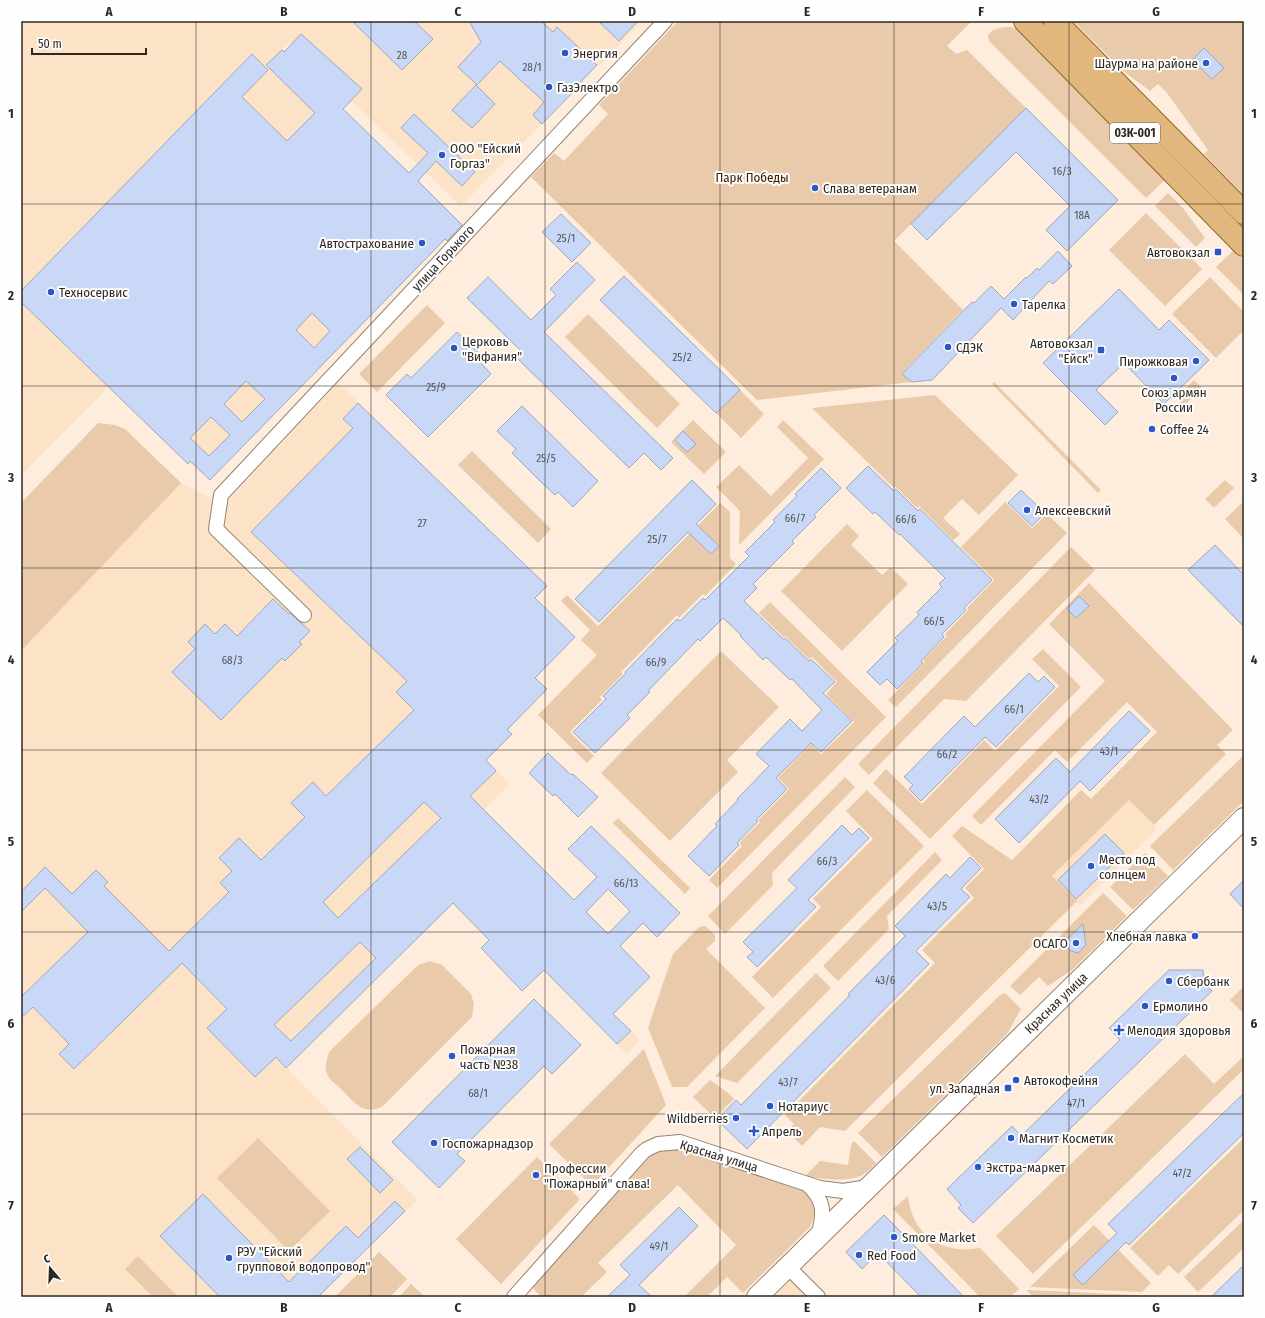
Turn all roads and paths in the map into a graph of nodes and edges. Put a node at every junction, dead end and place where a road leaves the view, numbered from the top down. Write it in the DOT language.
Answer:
graph roads {
  1 [pos="665,21"];
  2 [pos="1026,21"];
  3 [pos="1055,21"];
  4 [pos="1244,213"];
  5 [pos="1244,245"];
  6 [pos="304,615"];
  7 [pos="1244,818"];
  8 [pos="806,1184"];
  9 [pos="868,1187"];
  10 [pos="818,1237"];
  11 [pos="788,1267"];
  12 [pos="514,1297"];
  13 [pos="757,1297"];
  14 [pos="818,1297"];
  1 -- 6 [label="street, улица Горького"];
  2 -- 5 [label="main road, 03К-001"];
  3 -- 4 [label="main road, 03К-001"];
  7 -- 9 [label="street, Красная улица"];
  8 -- 9 [label="street, Красная улица"];
  8 -- 10 [label="street"];
  8 -- 12 [label="street, Красная улица"];
  9 -- 10 [label="street, Красная улица"];
  10 -- 11 [label="street, Красная улица"];
  11 -- 13 [label="street, Красная улица"];
  11 -- 14 [label="street"];
}
